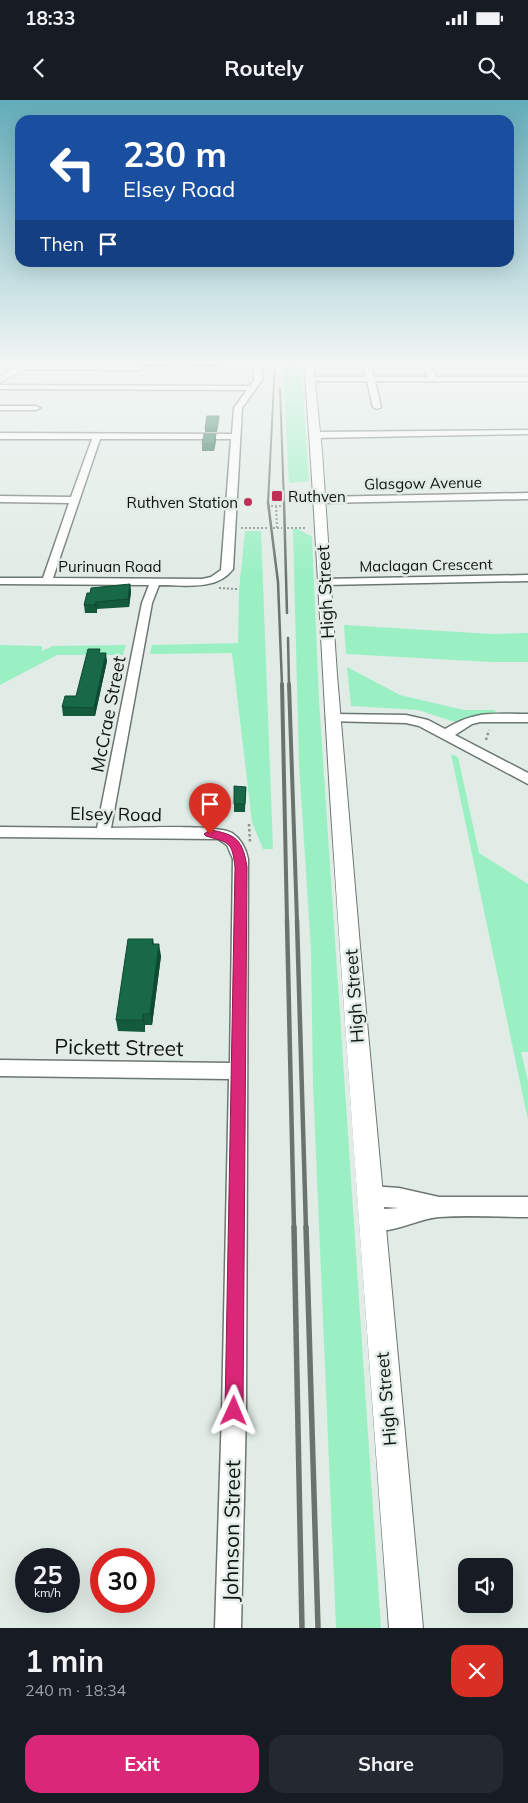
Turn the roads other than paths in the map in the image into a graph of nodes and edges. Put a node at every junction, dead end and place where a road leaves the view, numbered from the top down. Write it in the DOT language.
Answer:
graph roads {
  1 [pos="364,434"];
  2 [pos="315,435"];
  3 [pos="0,436"];
  4 [pos="97,436"];
  5 [pos="236,437"];
  6 [pos="528,496"];
  7 [pos="0,499"];
  8 [pos="74,500"];
  9 [pos="319,500"];
  10 [pos="528,578"];
  11 [pos="0,580"];
  12 [pos="47,581"];
  13 [pos="151,582"];
  14 [pos="324,582"];
  15 [pos="332,718"];
  16 [pos="528,718"];
  17 [pos="453,738"];
  18 [pos="528,779"];
  19 [pos="0,832"];
  20 [pos="103,833"];
  21 [pos="230,838"];
  22 [pos="0,1068"];
  23 [pos="238,1071"];
  24 [pos="528,1207"];
  25 [pos="370,1208"];
  26 [pos="228,1628"];
  27 [pos="406,1628"];
  1 -- 2 [label="street"];
  2 -- 9 [label="main road, High Street"];
  3 -- 4 [label="street"];
  4 -- 5 [label="street"];
  4 -- 8 [label="street"];
  5 -- 13 [label="street, Purinuan Road"];
  6 -- 9 [label="street, Glasgow Avenue"];
  7 -- 8 [label="street"];
  8 -- 12 [label="street"];
  9 -- 14 [label="main road, High Street"];
  10 -- 14 [label="street, Maclagan Crescent"];
  11 -- 12 [label="street, Purinuan Road"];
  12 -- 13 [label="street, Purinuan Road"];
  13 -- 20 [label="street, McCrae Street"];
  14 -- 15 [label="main road, High Street"];
  15 -- 17 [label="street"];
  15 -- 25 [label="main road, High Street"];
  16 -- 17 [label="street"];
  17 -- 18 [label="street"];
  19 -- 20 [label="street, Elsey Road"];
  20 -- 21 [label="street, Elsey Road"];
  21 -- 23 [label="street, Johnson Street"];
  22 -- 23 [label="street, Pickett Street"];
  23 -- 26 [label="street, Johnson Street"];
  24 -- 25 [label="street"];
  25 -- 27 [label="main road, High Street"];
}
